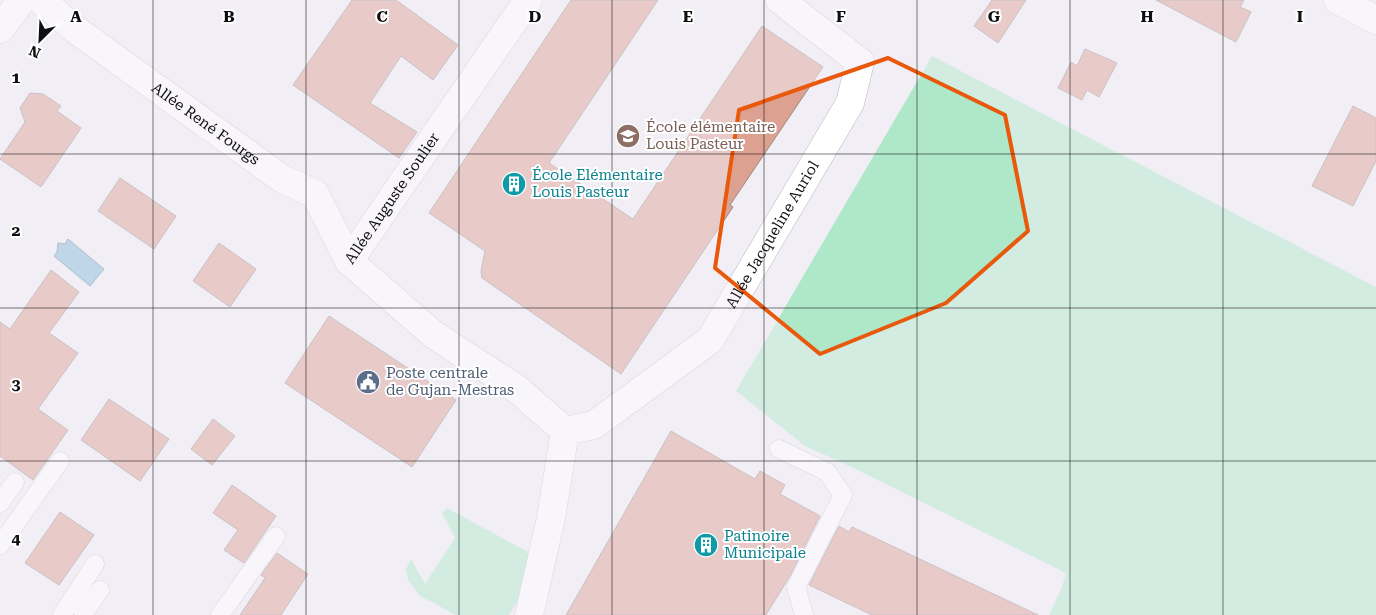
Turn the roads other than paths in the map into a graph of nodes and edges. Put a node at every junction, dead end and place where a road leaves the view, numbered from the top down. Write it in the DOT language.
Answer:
graph roads {
  1 [pos="22,0"];
  2 [pos="41,0"];
  3 [pos="528,0"];
  4 [pos="780,0"];
  5 [pos="1338,0"];
  6 [pos="1376,20"];
  7 [pos="0,29"];
  8 [pos="350,261"];
  9 [pos="565,430"];
  10 [pos="779,449"];
  11 [pos="60,461"];
  12 [pos="15,482"];
  13 [pos="0,504"];
  14 [pos="276,536"];
  15 [pos="0,545"];
  16 [pos="95,564"];
  17 [pos="100,590"];
  18 [pos="62,615"];
  19 [pos="83,615"];
  20 [pos="220,615"];
  21 [pos="529,615"];
  22 [pos="804,615"];
  1 -- 7 [label="street"];
  2 -- 8 [label="street, Allée René Fourgs"];
  3 -- 8 [label="street, Allée Auguste Soulier"];
  4 -- 9 [label="street, Allée Jacqueline Auriol"];
  5 -- 6 [label="street"];
  8 -- 9 [label="street, Allée Auguste Soulier"];
  9 -- 21 [label="street"];
  10 -- 22 [label="lane"];
  11 -- 15 [label="lane"];
  12 -- 13 [label="lane"];
  14 -- 20 [label="lane"];
  16 -- 18 [label="lane"];
  17 -- 19 [label="lane"];
}
